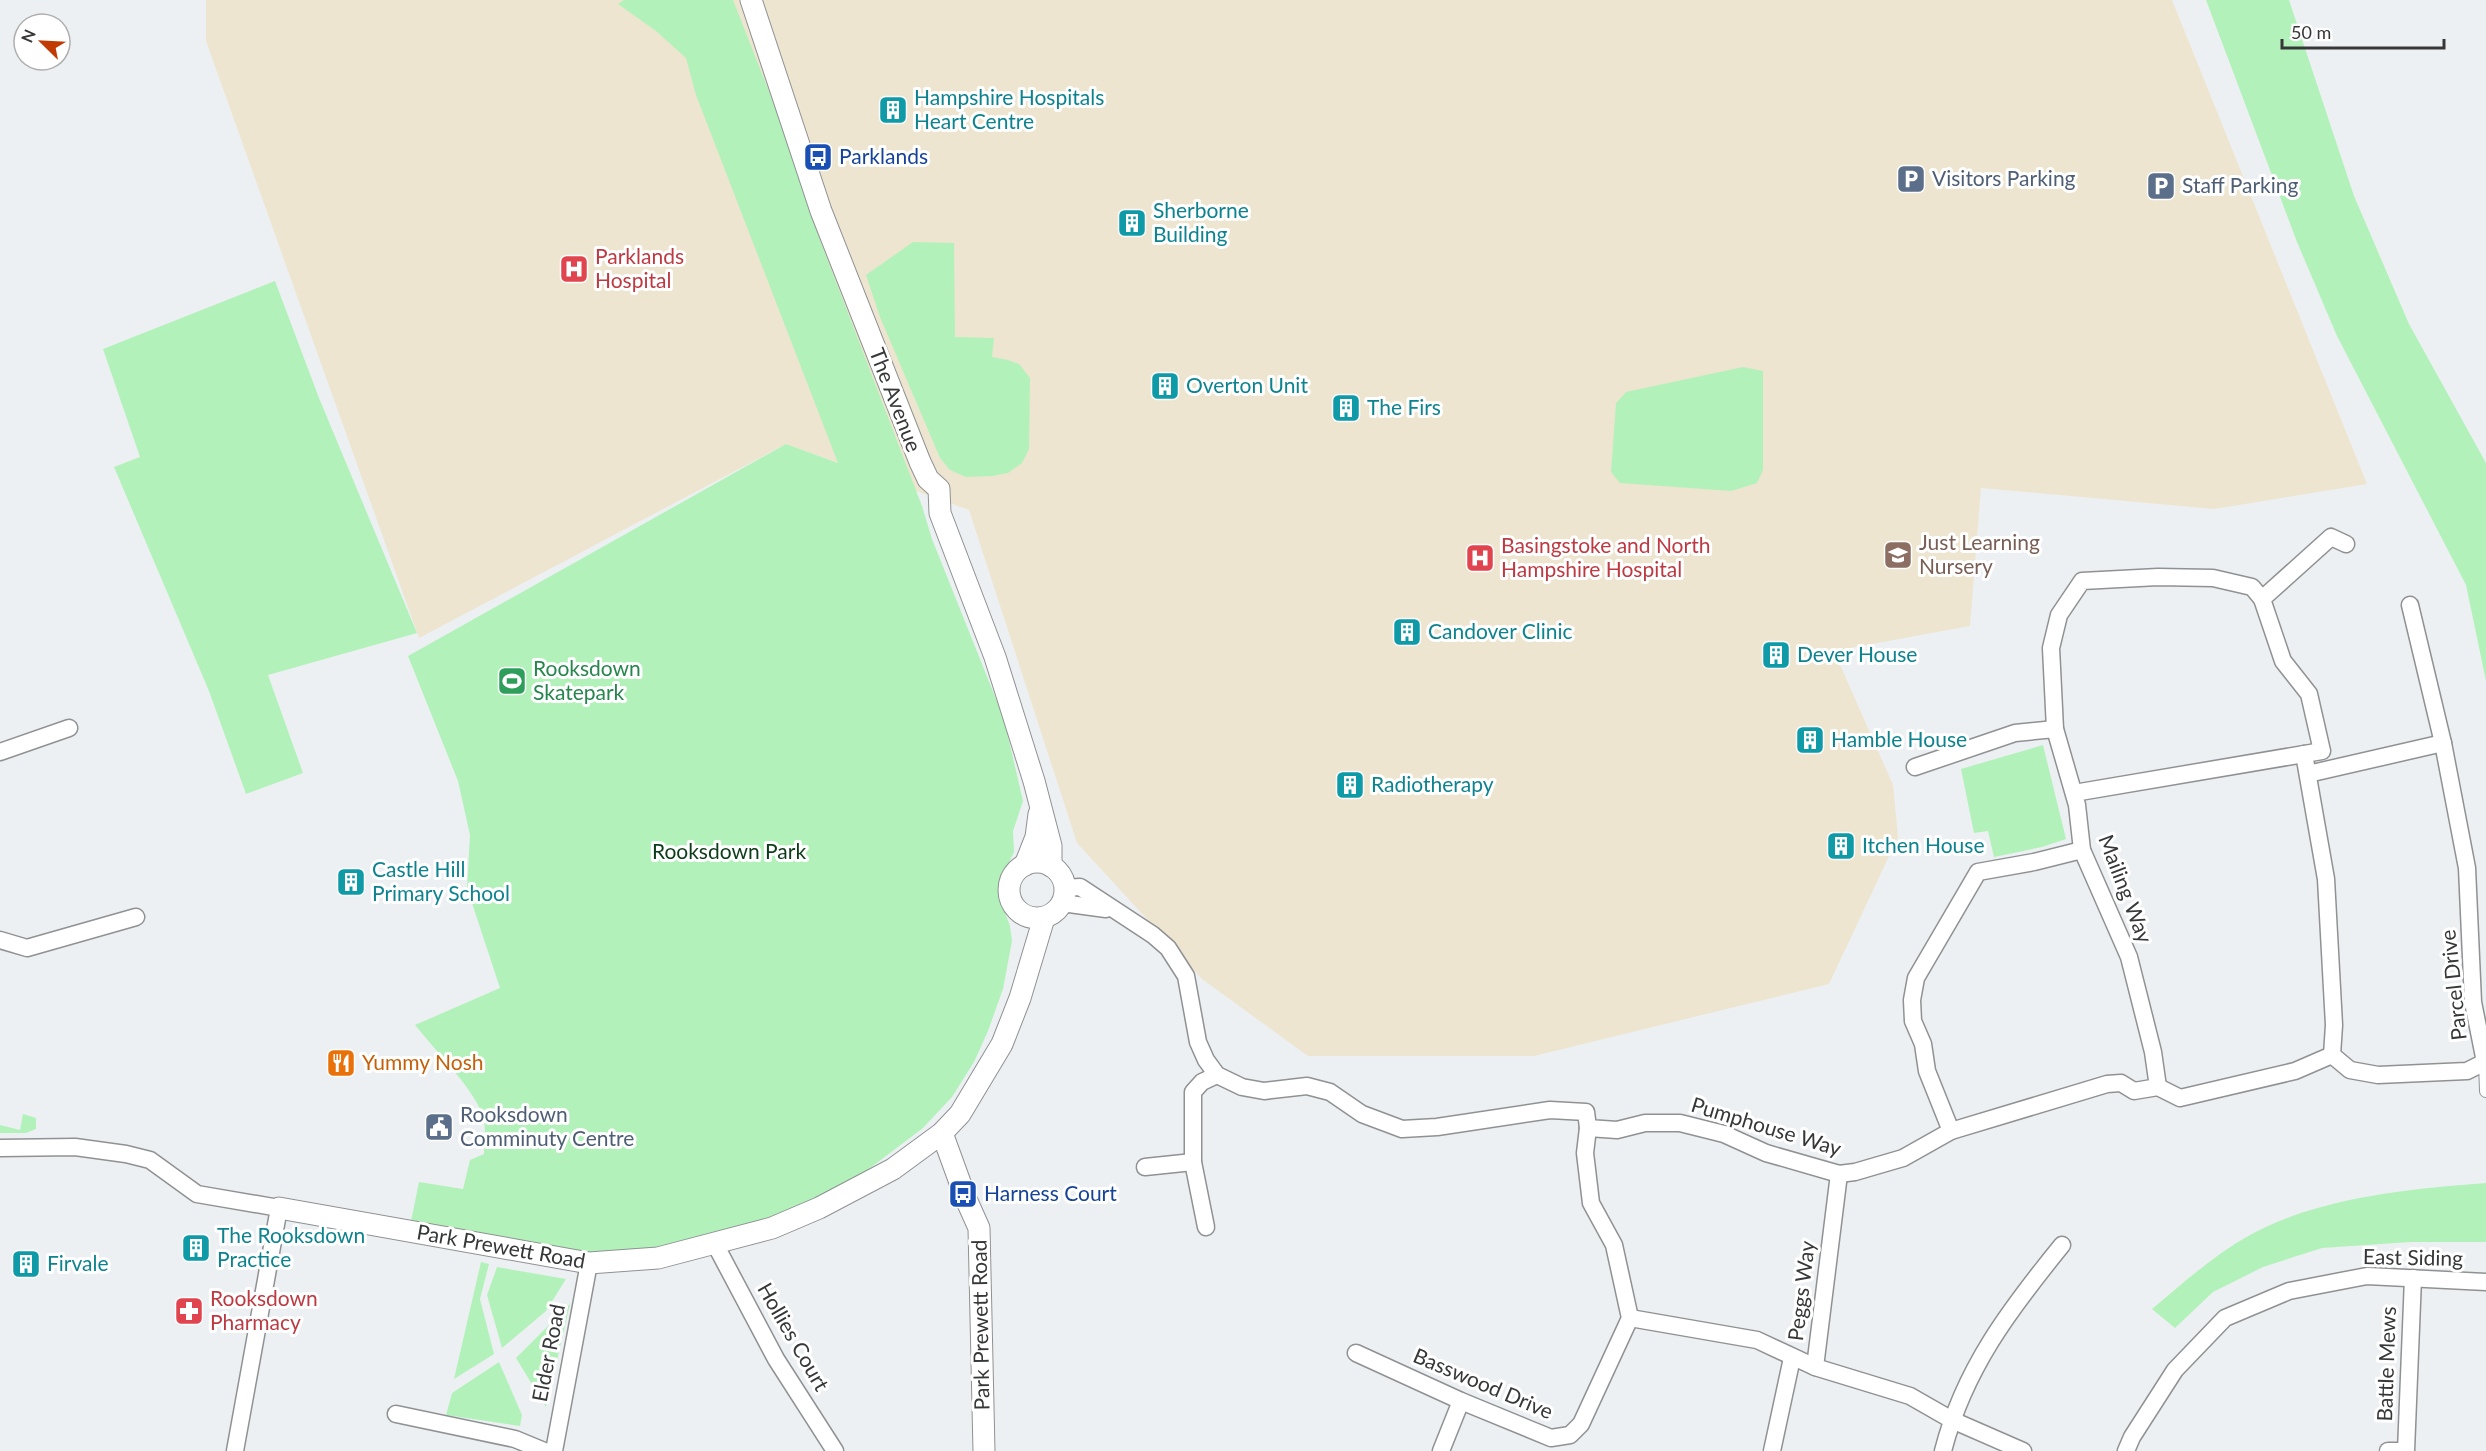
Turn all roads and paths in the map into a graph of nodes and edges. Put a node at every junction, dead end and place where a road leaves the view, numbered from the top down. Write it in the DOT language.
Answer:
graph roads {
  1 [pos="751,0"];
  2 [pos="2346,544"];
  3 [pos="2262,599"];
  4 [pos="2410,605"];
  5 [pos="69,728"];
  6 [pos="2055,729"];
  7 [pos="2443,743"];
  8 [pos="0,752"];
  9 [pos="2304,754"];
  10 [pos="1915,767"];
  11 [pos="2307,774"];
  12 [pos="2074,793"];
  13 [pos="1038,797"];
  14 [pos="2082,850"];
  15 [pos="1025,865"];
  16 [pos="1051,866"];
  17 [pos="1064,896"];
  18 [pos="136,917"];
  19 [pos="1035,917"];
  20 [pos="0,940"];
  21 [pos="2332,1055"];
  22 [pos="2485,1062"];
  23 [pos="1216,1075"];
  24 [pos="2158,1087"];
  25 [pos="2485,1090"];
  26 [pos="1588,1128"];
  27 [pos="1951,1131"];
  28 [pos="942,1133"];
  29 [pos="0,1148"];
  30 [pos="1193,1162"];
  31 [pos="1145,1167"];
  32 [pos="1839,1174"];
  33 [pos="279,1208"];
  34 [pos="1206,1227"];
  35 [pos="714,1244"];
  36 [pos="2062,1245"];
  37 [pos="589,1263"];
  38 [pos="2413,1278"];
  39 [pos="2486,1282"];
  40 [pos="1630,1318"];
  41 [pos="1356,1353"];
  42 [pos="1792,1358"];
  43 [pos="1815,1367"];
  44 [pos="1461,1401"];
  45 [pos="396,1414"];
  46 [pos="1952,1420"];
  47 [pos="235,1451"];
  48 [pos="544,1451"];
  49 [pos="554,1451"];
  50 [pos="835,1451"];
  51 [pos="984,1451"];
  52 [pos="1441,1451"];
  53 [pos="1772,1451"];
  54 [pos="1943,1451"];
  55 [pos="2023,1451"];
  56 [pos="2126,1451"];
  57 [pos="2388,1451"];
  58 [pos="2401,1451"];
  59 [pos="2406,1451"];
  1 -- 13 [label="street, The Avenue"];
  2 -- 3 [label="street"];
  3 -- 6 [label="street, Mailing Way"];
  3 -- 9 [label="street"];
  4 -- 7 [label="street, Parcel Drive"];
  5 -- 8 [label="street"];
  6 -- 10 [label="street"];
  6 -- 12 [label="street, Mailing Way"];
  7 -- 11 [label="street"];
  7 -- 22 [label="street, Parcel Drive"];
  9 -- 11 [label="street"];
  9 -- 12 [label="street"];
  11 -- 21 [label="street"];
  12 -- 14 [label="street, Mailing Way"];
  13 -- 15 [label="street, The Avenue"];
  13 -- 16 [label="street, The Avenue"];
  14 -- 24 [label="street, Mailing Way"];
  14 -- 27 [label="street"];
  15 -- 16 [label="street"];
  15 -- 19 [label="street"];
  16 -- 17 [label="street"];
  17 -- 19 [label="street"];
  17 -- 23 [label="street"];
  18 -- 20 [label="street"];
  19 -- 28 [label="street, Park Prewett Road"];
  21 -- 22 [label="street, Parcel Drive"];
  21 -- 24 [label="street, Pumphouse Way"];
  22 -- 25 [label="street"];
  23 -- 26 [label="street"];
  23 -- 30 [label="street"];
  24 -- 27 [label="street, Pumphouse Way"];
  26 -- 32 [label="street, Pumphouse Way"];
  26 -- 40 [label="street"];
  27 -- 32 [label="street, Pumphouse Way"];
  28 -- 35 [label="street, Park Prewett Road"];
  28 -- 51 [label="street, Park Prewett Road"];
  29 -- 33 [label="street"];
  30 -- 31 [label="street"];
  30 -- 34 [label="street"];
  32 -- 43 [label="street, Peggs Way"];
  33 -- 37 [label="street, Park Prewett Road"];
  33 -- 47 [label="street"];
  35 -- 37 [label="street, Park Prewett Road"];
  35 -- 50 [label="street, Hollies Court"];
  36 -- 46 [label="street"];
  37 -- 49 [label="street, Elder Road"];
  38 -- 39 [label="street, East Siding"];
  38 -- 56 [label="street, East Siding"];
  38 -- 59 [label="street, Battle Mews"];
  40 -- 42 [label="street"];
  40 -- 44 [label="street, Basswood Drive"];
  41 -- 44 [label="street, Basswood Drive"];
  42 -- 43 [label="street, Peggs Way"];
  42 -- 53 [label="street, Peggs Way"];
  43 -- 46 [label="street"];
  44 -- 52 [label="street"];
  45 -- 48 [label="street"];
  46 -- 54 [label="street"];
  46 -- 55 [label="street"];
  57 -- 58 [label="street"];
}
